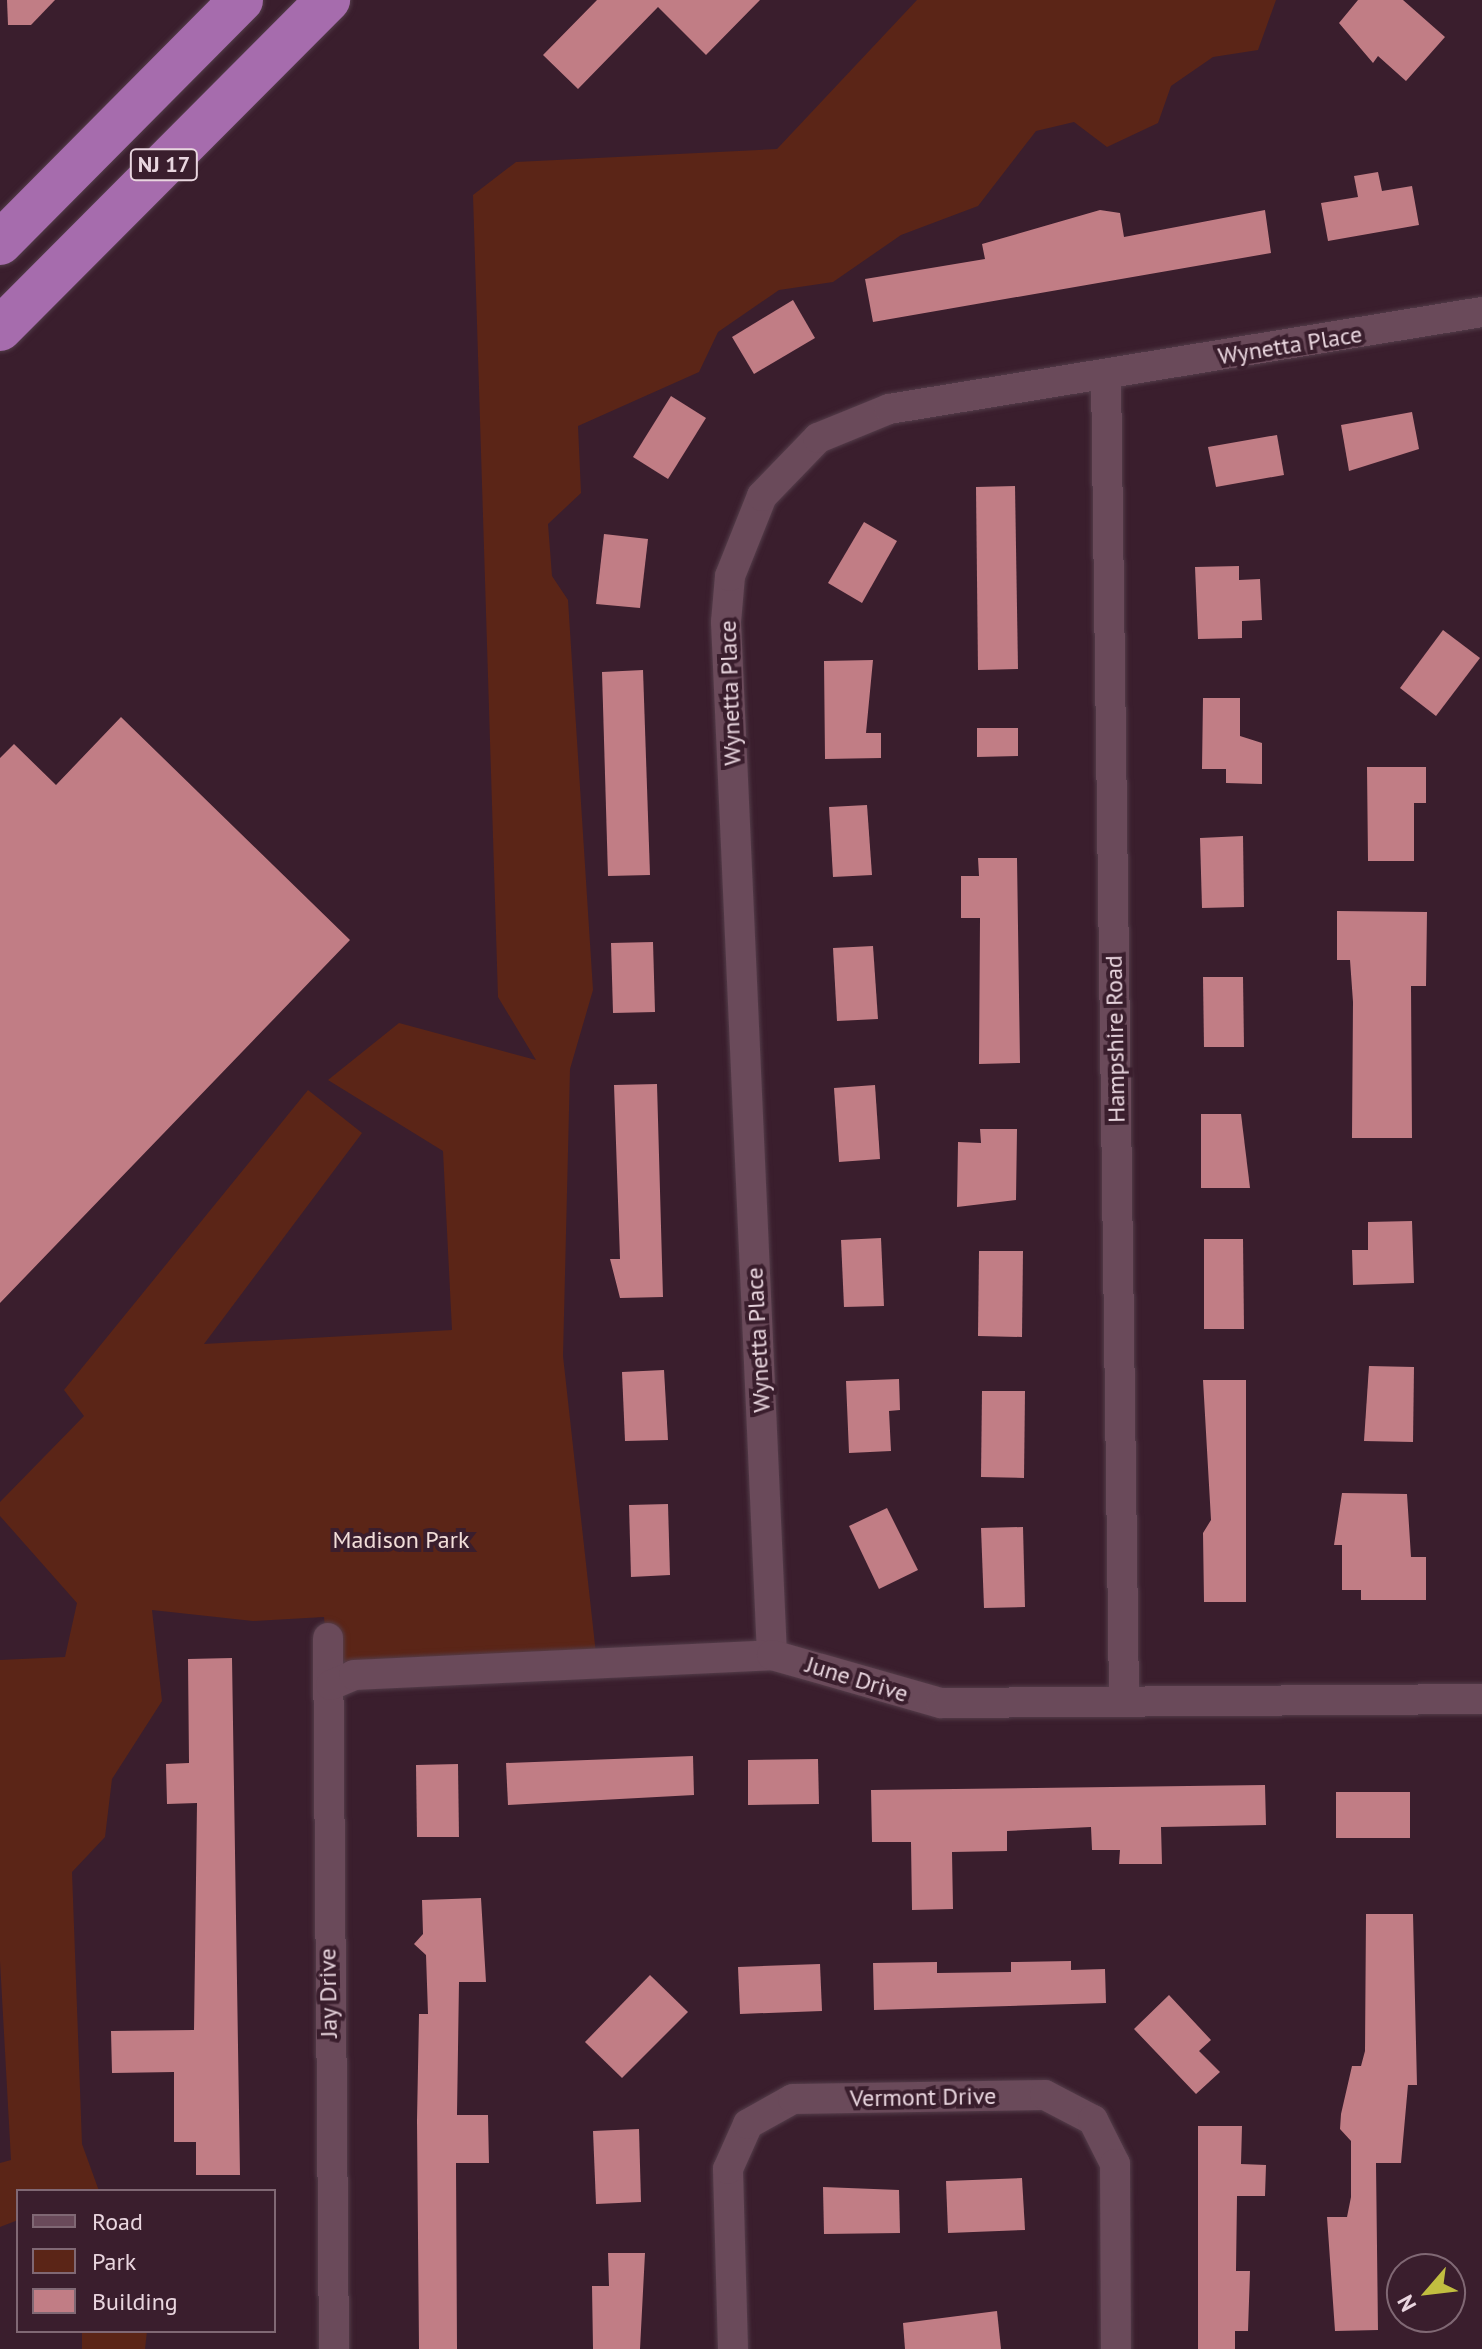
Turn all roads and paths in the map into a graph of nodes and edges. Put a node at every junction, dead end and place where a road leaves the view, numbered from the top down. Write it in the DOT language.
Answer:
graph roads {
  1 [pos="241,0"];
  2 [pos="328,0"];
  3 [pos="0,243"];
  4 [pos="1482,312"];
  5 [pos="0,329"];
  6 [pos="1106,375"];
  7 [pos="328,1638"];
  8 [pos="772,1655"];
  9 [pos="331,1685"];
  10 [pos="1482,1699"];
  11 [pos="1124,1702"];
  12 [pos="334,2349"];
  13 [pos="733,2349"];
  14 [pos="1116,2349"];
  1 -- 3 [label="highway, NJ 17"];
  2 -- 5 [label="highway, NJ 17"];
  4 -- 6 [label="street, Wynetta Place"];
  6 -- 8 [label="street, Wynetta Place"];
  6 -- 11 [label="street, Hampshire Road"];
  7 -- 9 [label="street, Jay Drive"];
  8 -- 9 [label="street, June Drive"];
  8 -- 11 [label="street, June Drive"];
  9 -- 12 [label="street, Jay Drive"];
  10 -- 11 [label="street, June Drive"];
  13 -- 14 [label="street, Vermont Drive"];
}
